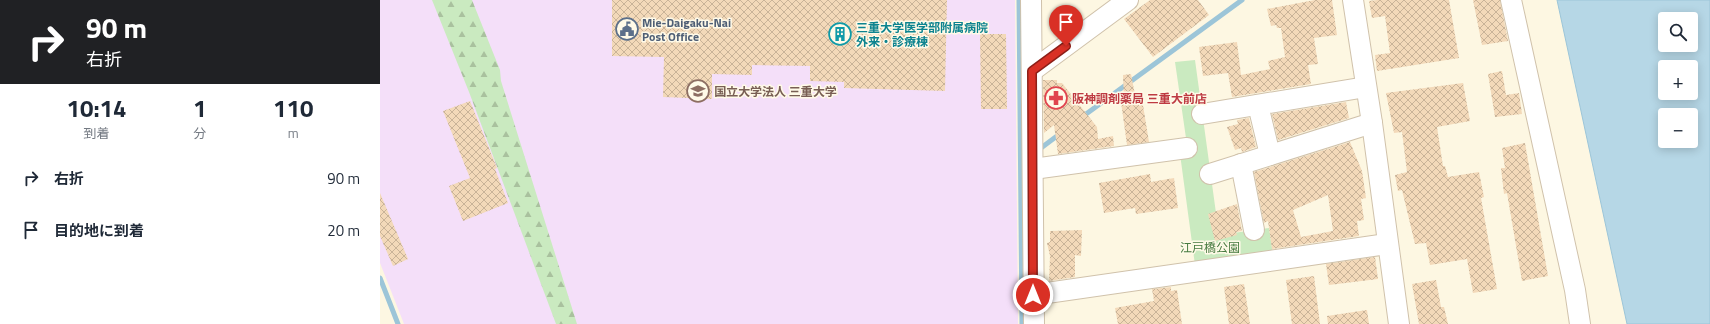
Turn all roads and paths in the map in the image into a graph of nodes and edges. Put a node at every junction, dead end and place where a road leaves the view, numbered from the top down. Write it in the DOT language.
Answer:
graph roads {
  1 [pos="1031,0"];
  2 [pos="1128,0"];
  3 [pos="1353,0"];
  4 [pos="1511,0"];
  5 [pos="1032,71"];
  6 [pos="1366,87"];
  7 [pos="1258,105"];
  8 [pos="1202,114"];
  9 [pos="1372,123"];
  10 [pos="1187,148"];
  11 [pos="1270,155"];
  12 [pos="1241,164"];
  13 [pos="1033,169"];
  14 [pos="1210,174"];
  15 [pos="1254,230"];
  16 [pos="1387,244"];
  17 [pos="1033,295"];
  18 [pos="1034,324"];
  19 [pos="1399,324"];
  20 [pos="1580,324"];
  1 -- 5 [label="street"];
  2 -- 5 [label="street"];
  3 -- 6 [label="street"];
  4 -- 20 [label="street"];
  5 -- 13 [label="street"];
  6 -- 7 [label="street"];
  6 -- 9 [label="street"];
  7 -- 8 [label="street"];
  7 -- 11 [label="street"];
  9 -- 11 [label="street"];
  9 -- 16 [label="street"];
  10 -- 13 [label="street"];
  11 -- 12 [label="street"];
  12 -- 14 [label="street"];
  12 -- 15 [label="street"];
  13 -- 17 [label="street"];
  16 -- 17 [label="street"];
  16 -- 19 [label="street"];
  17 -- 18 [label="street"];
}
